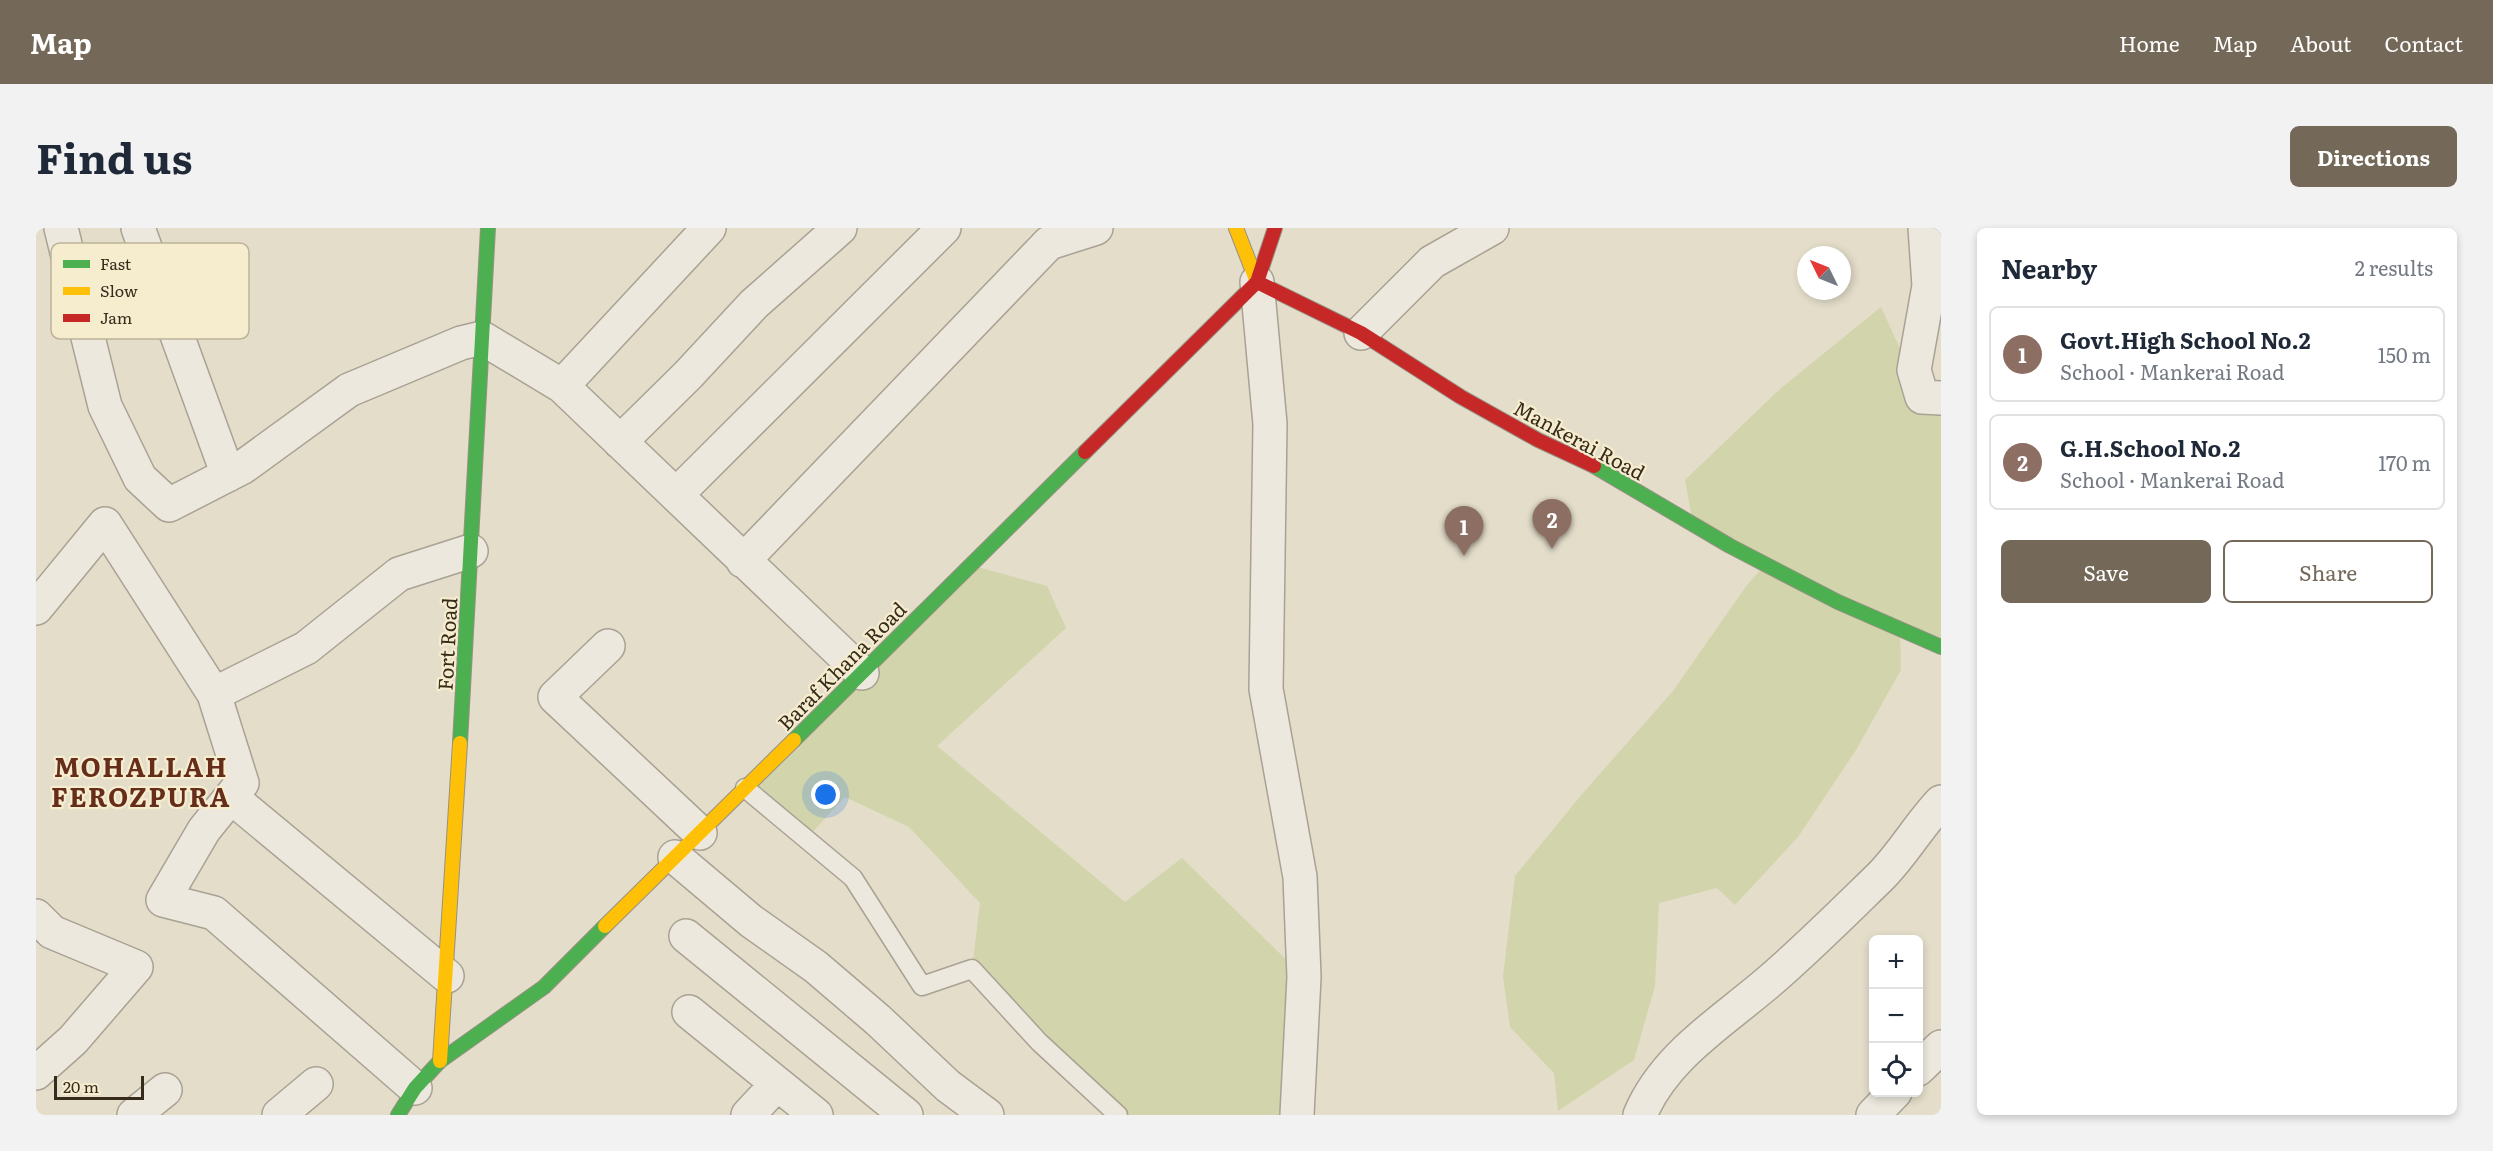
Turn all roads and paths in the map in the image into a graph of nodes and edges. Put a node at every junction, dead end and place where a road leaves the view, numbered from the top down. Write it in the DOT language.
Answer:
graph roads {
  1 [pos="61,228"];
  2 [pos="138,228"];
  3 [pos="488,228"];
  4 [pos="709,228"];
  5 [pos="840,228"];
  6 [pos="944,228"];
  7 [pos="1236,228"];
  8 [pos="1275,228"];
  9 [pos="1492,228"];
  10 [pos="1925,228"];
  11 [pos="1084,230"];
  12 [pos="65,243"];
  13 [pos="143,243"];
  14 [pos="1257,282"];
  15 [pos="1361,333"];
  16 [pos="482,338"];
  17 [pos="88,339"];
  18 [pos="178,339"];
  19 [pos="562,386"];
  20 [pos="1941,399"];
  21 [pos="620,442"];
  22 [pos="228,475"];
  23 [pos="676,495"];
  24 [pos="471,552"];
  25 [pos="743,561"];
  26 [pos="36,608"];
  27 [pos="608,646"];
  28 [pos="1941,647"];
  29 [pos="862,673"];
  30 [pos="214,694"];
  31 [pos="745,788"];
  32 [pos="231,797"];
  33 [pos="1941,802"];
  34 [pos="700,833"];
  35 [pos="675,857"];
  36 [pos="36,916"];
  37 [pos="686,936"];
  38 [pos="447,976"];
  39 [pos="688,1012"];
  40 [pos="1941,1047"];
  41 [pos="440,1062"];
  42 [pos="1923,1064"];
  43 [pos="36,1073"];
  44 [pos="316,1084"];
  45 [pos="777,1084"];
  46 [pos="416,1088"];
  47 [pos="165,1090"];
  48 [pos="1890,1097"];
  49 [pos="1650,1108"];
  50 [pos="134,1115"];
  51 [pos="279,1115"];
  52 [pos="398,1115"];
  53 [pos="748,1115"];
  54 [pos="816,1115"];
  55 [pos="906,1115"];
  56 [pos="987,1115"];
  57 [pos="1118,1115"];
  58 [pos="1297,1115"];
  59 [pos="1620,1115"];
  60 [pos="1873,1115"];
  1 -- 12 [label="street"];
  2 -- 13 [label="street"];
  3 -- 16 [label="street, Fort Road"];
  4 -- 19 [label="street"];
  5 -- 21 [label="street"];
  6 -- 23 [label="street"];
  7 -- 14 [label="street"];
  8 -- 14 [label="street"];
  9 -- 15 [label="street"];
  10 -- 20 [label="street"];
  11 -- 25 [label="street"];
  14 -- 15 [label="street, Mankerai Road"];
  14 -- 29 [label="street, Baraf Khana Road"];
  14 -- 58 [label="street"];
  15 -- 28 [label="street, Mankerai Road"];
  16 -- 19 [label="street"];
  16 -- 22 [label="street"];
  16 -- 24 [label="street, Fort Road"];
  17 -- 22 [label="street"];
  18 -- 22 [label="street"];
  19 -- 21 [label="street"];
  21 -- 23 [label="street"];
  23 -- 25 [label="street"];
  24 -- 30 [label="street"];
  24 -- 38 [label="street, Fort Road"];
  25 -- 29 [label="street"];
  26 -- 30 [label="street"];
  27 -- 34 [label="street"];
  29 -- 31 [label="street, Baraf Khana Road"];
  30 -- 32 [label="street"];
  31 -- 34 [label="street, Baraf Khana Road"];
  31 -- 57 [label="lane"];
  32 -- 38 [label="street"];
  32 -- 46 [label="street"];
  33 -- 49 [label="street"];
  34 -- 35 [label="street, Baraf Khana Road"];
  35 -- 41 [label="street, Baraf Khana Road"];
  35 -- 56 [label="street"];
  36 -- 43 [label="street"];
  37 -- 55 [label="street"];
  38 -- 41 [label="street, Fort Road"];
  39 -- 45 [label="street"];
  40 -- 42 [label="street"];
  41 -- 46 [label="street, Baraf Khana Road"];
  44 -- 51 [label="street"];
  45 -- 53 [label="street"];
  45 -- 54 [label="street"];
  46 -- 52 [label="street, Baraf Khana Road"];
  47 -- 50 [label="street"];
  48 -- 60 [label="street"];
  49 -- 59 [label="street"];
}
